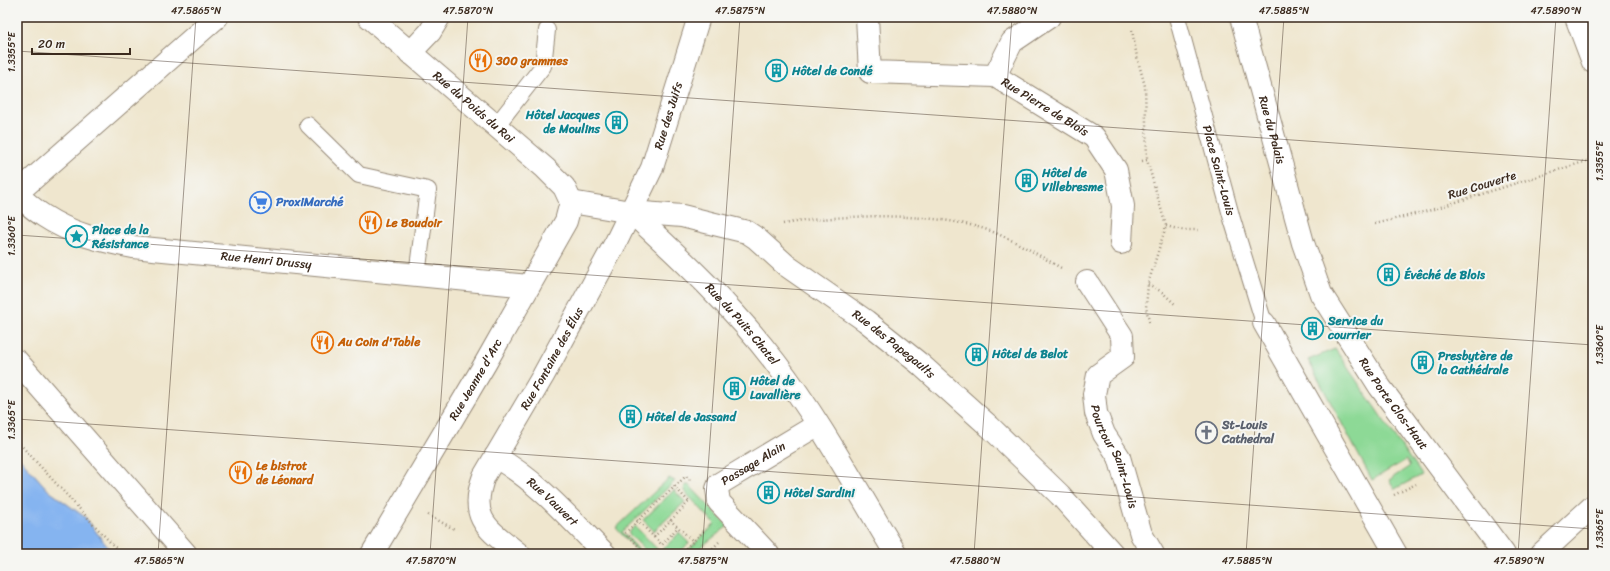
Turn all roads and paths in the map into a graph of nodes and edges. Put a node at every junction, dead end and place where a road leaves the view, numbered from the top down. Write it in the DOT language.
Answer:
graph roads {
  1 [pos="217,17"];
  2 [pos="369,17"];
  3 [pos="439,17"];
  4 [pos="699,17"];
  5 [pos="867,17"];
  6 [pos="1049,17"];
  7 [pos="1177,17"];
  8 [pos="1240,17"];
  9 [pos="1576,17"];
  10 [pos="547,30"];
  11 [pos="1132,30"];
  12 [pos="410,53"];
  13 [pos="1593,62"];
  14 [pos="995,76"];
  15 [pos="308,125"];
  16 [pos="496,126"];
  17 [pos="1593,159"];
  18 [pos="1147,160"];
  19 [pos="1139,161"];
  20 [pos="17,194"];
  21 [pos="571,202"];
  22 [pos="631,212"];
  23 [pos="1375,224"];
  24 [pos="780,225"];
  25 [pos="1166,226"];
  26 [pos="1198,230"];
  27 [pos="1121,243"];
  28 [pos="1303,243"];
  29 [pos="417,275"];
  30 [pos="1087,282"];
  31 [pos="1148,284"];
  32 [pos="528,286"];
  33 [pos="1176,305"];
  34 [pos="1264,323"];
  35 [pos="1150,325"];
  36 [pos="17,361"];
  37 [pos="817,425"];
  38 [pos="17,441"];
  39 [pos="495,457"];
  40 [pos="686,476"];
  41 [pos="1418,483"];
  42 [pos="674,486"];
  43 [pos="1393,496"];
  44 [pos="689,502"];
  45 [pos="693,506"];
  46 [pos="1593,506"];
  47 [pos="425,514"];
  48 [pos="637,520"];
  49 [pos="670,520"];
  50 [pos="710,526"];
  51 [pos="678,527"];
  52 [pos="454,529"];
  53 [pos="654,537"];
  54 [pos="693,541"];
  55 [pos="122,554"];
  56 [pos="186,554"];
  57 [pos="372,554"];
  58 [pos="519,554"];
  59 [pos="605,554"];
  60 [pos="646,554"];
  61 [pos="680,554"];
  62 [pos="768,554"];
  63 [pos="896,554"];
  64 [pos="1113,554"];
  65 [pos="1153,554"];
  66 [pos="1396,554"];
  67 [pos="1504,554"];
  68 [pos="1541,554"];
  1 -- 20 [label="street"];
  2 -- 12 [label="street, Rue du Poids du Roi"];
  3 -- 12 [label="street"];
  4 -- 22 [label="street, Rue des Juifs"];
  5 -- 14 [label="street, Rue Pierre de Blois"];
  6 -- 14 [label="street, Rue Pierre de Blois"];
  7 -- 34 [label="lane, Place Saint-Louis"];
  8 -- 28 [label="street, Rue du Palais"];
  9 -- 13 [label="street"];
  10 -- 16 [label="lane"];
  11 -- 18 [label="path"];
  12 -- 16 [label="street, Rue du Poids du Roi"];
  14 -- 27 [label="street, Rue Pierre de Blois"];
  15 -- 29 [label="lane"];
  16 -- 21 [label="street, Rue du Poids du Roi"];
  17 -- 23 [label="path, Rue Couverte"];
  18 -- 19 [label="path"];
  18 -- 25 [label="path"];
  20 -- 29 [label="street, Rue Henri Drussy"];
  21 -- 22 [label="street, Rue des Papegaults"];
  21 -- 32 [label="street, Rue Jeanne d'Arc"];
  22 -- 37 [label="street, Rue du Puits Chatel"];
  22 -- 39 [label="street, Rue Fontaine des Élus"];
  22 -- 64 [label="street, Rue des Papegaults"];
  24 -- 30 [label="path"];
  25 -- 26 [label="path"];
  25 -- 31 [label="path"];
  28 -- 67 [label="street, Rue Porte Clos-Haut"];
  29 -- 32 [label="street, Rue Henri Drussy"];
  30 -- 65 [label="street, Pourtour Saint-Louis"];
  31 -- 33 [label="path"];
  31 -- 35 [label="path"];
  32 -- 57 [label="street, Rue Jeanne d'Arc"];
  34 -- 66 [label="street"];
  36 -- 56 [label="street"];
  37 -- 62 [label="street, Passage Alain"];
  37 -- 63 [label="street, Rue du Puits Chatel"];
  38 -- 55 [label="path"];
  39 -- 58 [label="street, Rue Fontaine des Élus"];
  39 -- 59 [label="street, Rue Vauvert"];
  40 -- 42 [label="path"];
  41 -- 43 [label="path"];
  42 -- 44 [label="path"];
  42 -- 48 [label="path"];
  44 -- 45 [label="path"];
  44 -- 49 [label="path"];
  46 -- 68 [label="street"];
  47 -- 52 [label="path"];
  48 -- 53 [label="path"];
  48 -- 60 [label="path"];
  49 -- 51 [label="path"];
  49 -- 53 [label="path"];
  50 -- 54 [label="path"];
  51 -- 53 [label="path"];
  51 -- 54 [label="path"];
  54 -- 61 [label="path"];
}
